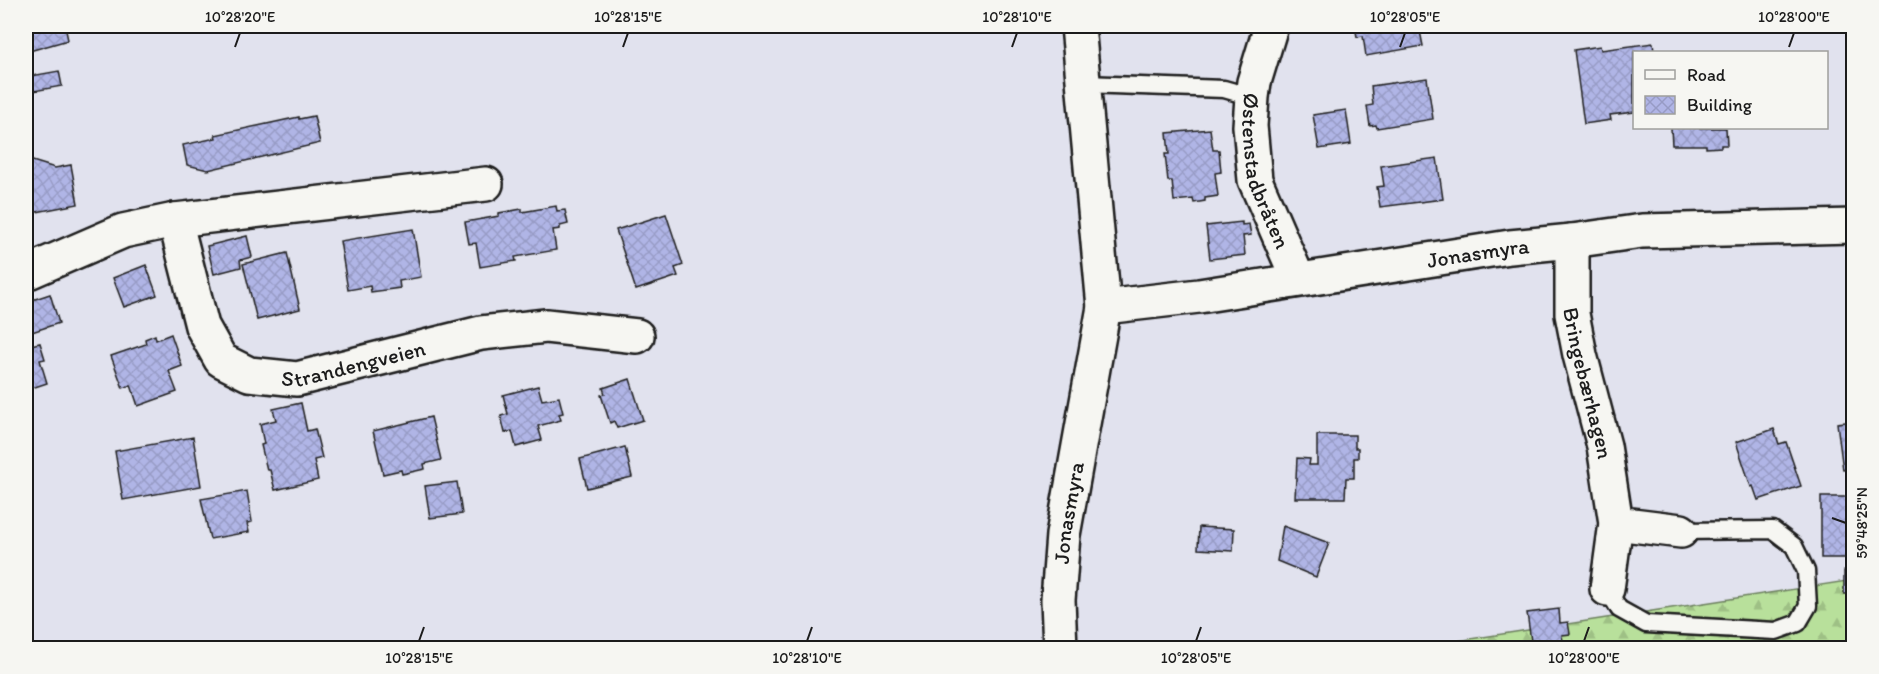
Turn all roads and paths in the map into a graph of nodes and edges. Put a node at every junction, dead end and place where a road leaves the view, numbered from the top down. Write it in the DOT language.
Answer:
graph roads {
  1 [pos="1078,26"];
  2 [pos="1271,26"];
  3 [pos="1083,84"];
  4 [pos="1252,97"];
  5 [pos="486,184"];
  6 [pos="175,220"];
  7 [pos="1854,226"];
  8 [pos="1572,241"];
  9 [pos="26,273"];
  10 [pos="1298,279"];
  11 [pos="1104,307"];
  12 [pos="637,336"];
  13 [pos="1616,523"];
  14 [pos="1681,531"];
  15 [pos="1607,589"];
  16 [pos="1060,648"];
  1 -- 3 [label="street, Jonasmyra"];
  2 -- 4 [label="street, Østenstadbråten"];
  3 -- 4 [label="lane"];
  3 -- 11 [label="street, Jonasmyra"];
  4 -- 10 [label="street, Østenstadbråten"];
  5 -- 6 [label="street"];
  6 -- 9 [label="street"];
  6 -- 12 [label="street, Strandengveien"];
  7 -- 8 [label="street, Jonasmyra"];
  8 -- 10 [label="street, Jonasmyra"];
  8 -- 13 [label="street, Bringebærhagen"];
  10 -- 11 [label="street, Jonasmyra"];
  11 -- 16 [label="street, Jonasmyra"];
  13 -- 14 [label="street"];
  13 -- 15 [label="street, Bringebærhagen"];
  14 -- 15 [label="lane"];
}
